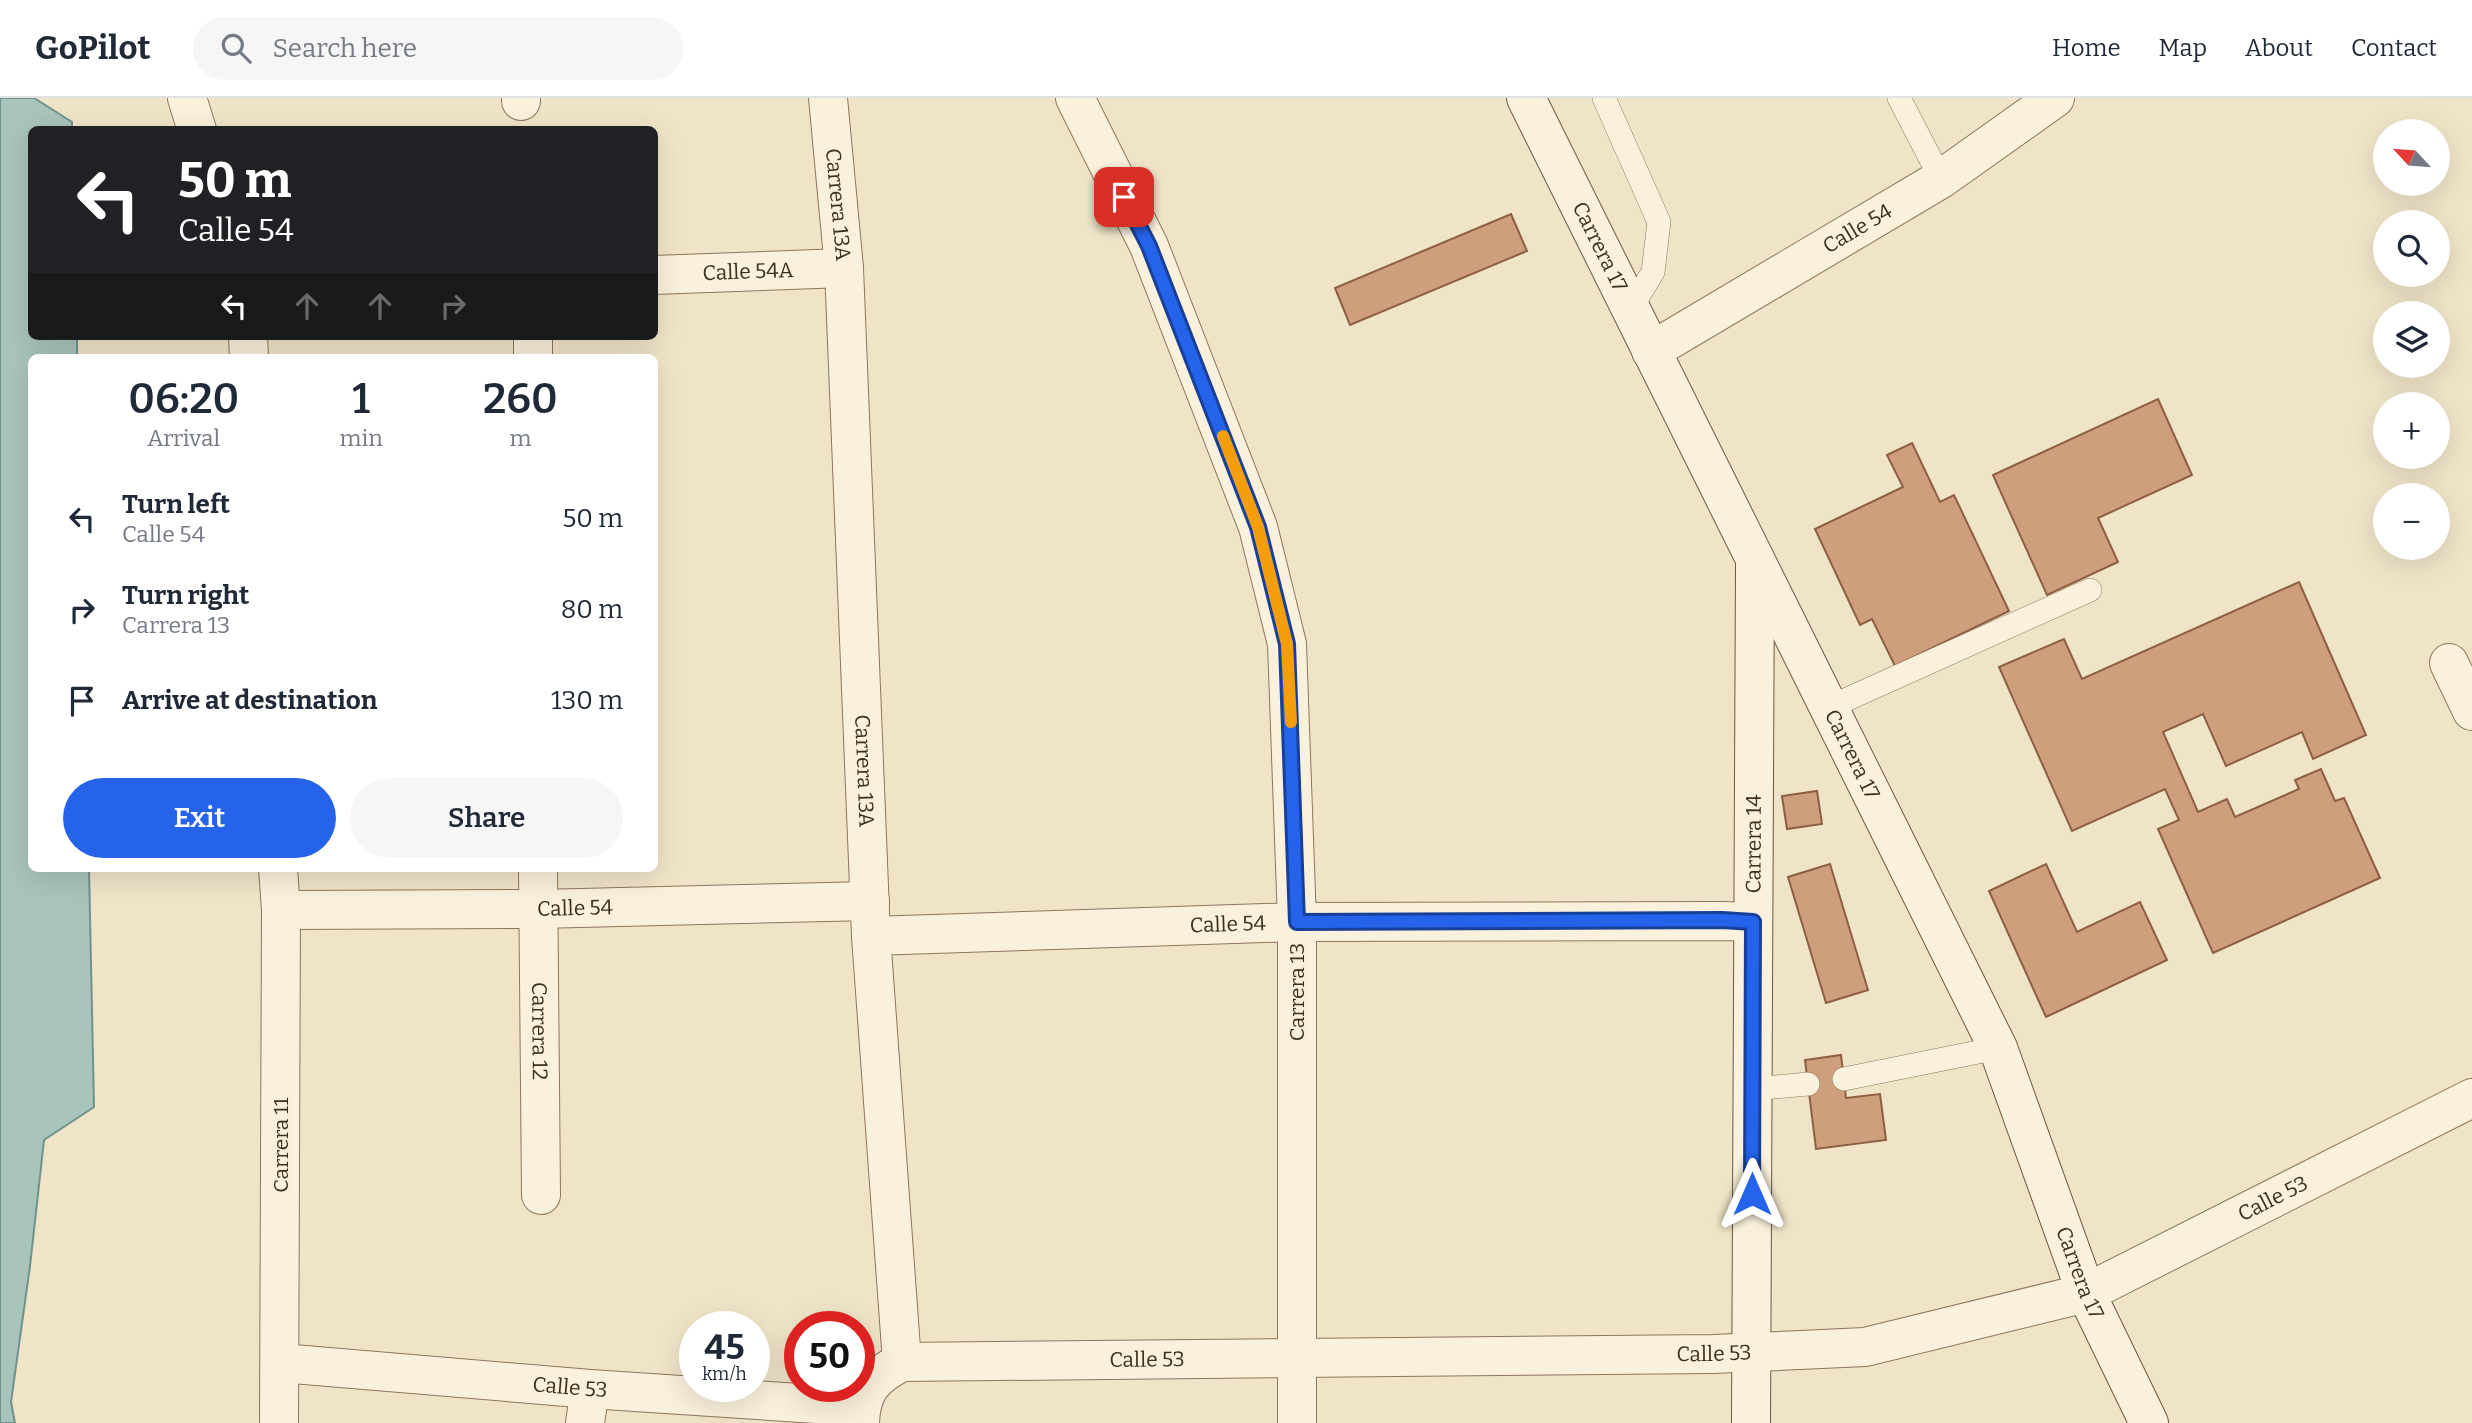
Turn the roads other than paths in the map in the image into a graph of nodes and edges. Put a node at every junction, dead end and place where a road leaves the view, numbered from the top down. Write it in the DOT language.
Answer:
graph roads {
  1 [pos="187,98"];
  2 [pos="828,98"];
  3 [pos="1075,98"];
  4 [pos="1527,98"];
  5 [pos="1604,98"];
  6 [pos="1899,98"];
  7 [pos="2055,98"];
  8 [pos="196,126"];
  9 [pos="1941,179"];
  10 [pos="844,268"];
  11 [pos="658,275"];
  12 [pos="1631,308"];
  13 [pos="1651,351"];
  14 [pos="1755,557"];
  15 [pos="2090,590"];
  16 [pos="2449,663"];
  17 [pos="1830,707"];
  18 [pos="2472,711"];
  19 [pos="278,872"];
  20 [pos="538,872"];
  21 [pos="539,909"];
  22 [pos="281,910"];
  23 [pos="871,918"];
  24 [pos="1297,922"];
  25 [pos="1753,922"];
  26 [pos="1998,1048"];
  27 [pos="1844,1079"];
  28 [pos="1808,1084"];
  29 [pos="1752,1089"];
  30 [pos="2472,1098"];
  31 [pos="541,1195"];
  32 [pos="2086,1293"];
  33 [pos="1752,1351"];
  34 [pos="1297,1357"];
  35 [pos="902,1362"];
  36 [pos="281,1363"];
  37 [pos="588,1406"];
  38 [pos="861,1415"];
  39 [pos="279,1423"];
  40 [pos="1297,1423"];
  41 [pos="1751,1423"];
  42 [pos="2149,1423"];
  1 -- 8 [label="street"];
  2 -- 10 [label="street, Carrera 13A"];
  3 -- 24 [label="street, Carrera 13"];
  4 -- 12 [label="street, Carrera 17"];
  5 -- 12 [label="lane"];
  6 -- 9 [label="lane"];
  7 -- 9 [label="street, Calle 54"];
  9 -- 13 [label="street, Calle 54"];
  10 -- 11 [label="street, Calle 54A"];
  10 -- 23 [label="street, Carrera 13A"];
  12 -- 13 [label="street, Carrera 17"];
  13 -- 14 [label="street, Carrera 17"];
  14 -- 17 [label="street, Carrera 17"];
  14 -- 25 [label="street, Carrera 14"];
  15 -- 17 [label="lane"];
  16 -- 18 [label="street"];
  17 -- 26 [label="street, Carrera 17"];
  19 -- 22 [label="street, Carrera 11"];
  20 -- 21 [label="street, Carrera 12"];
  21 -- 22 [label="street, Calle 54"];
  21 -- 23 [label="street, Calle 54"];
  21 -- 31 [label="street, Carrera 12"];
  22 -- 36 [label="street, Carrera 11"];
  23 -- 24 [label="street, Calle 54"];
  23 -- 35 [label="street, Carrera 13A"];
  24 -- 25 [label="street, Calle 54"];
  24 -- 34 [label="street, Carrera 13"];
  25 -- 29 [label="street, Carrera 14"];
  26 -- 27 [label="lane"];
  26 -- 32 [label="street, Carrera 17"];
  28 -- 29 [label="lane"];
  29 -- 33 [label="street, Carrera 14"];
  30 -- 32 [label="street, Calle 53"];
  32 -- 33 [label="street, Calle 53"];
  32 -- 42 [label="street, Carrera 17"];
  33 -- 34 [label="street, Calle 53"];
  33 -- 41 [label="street, Carrera 14"];
  34 -- 35 [label="street, Calle 53"];
  34 -- 40 [label="street, Carrera 13"];
  35 -- 38 [label="street"];
  36 -- 37 [label="street, Calle 53"];
  36 -- 39 [label="street, Carrera 11"];
  37 -- 38 [label="street, Calle 53"];
}
